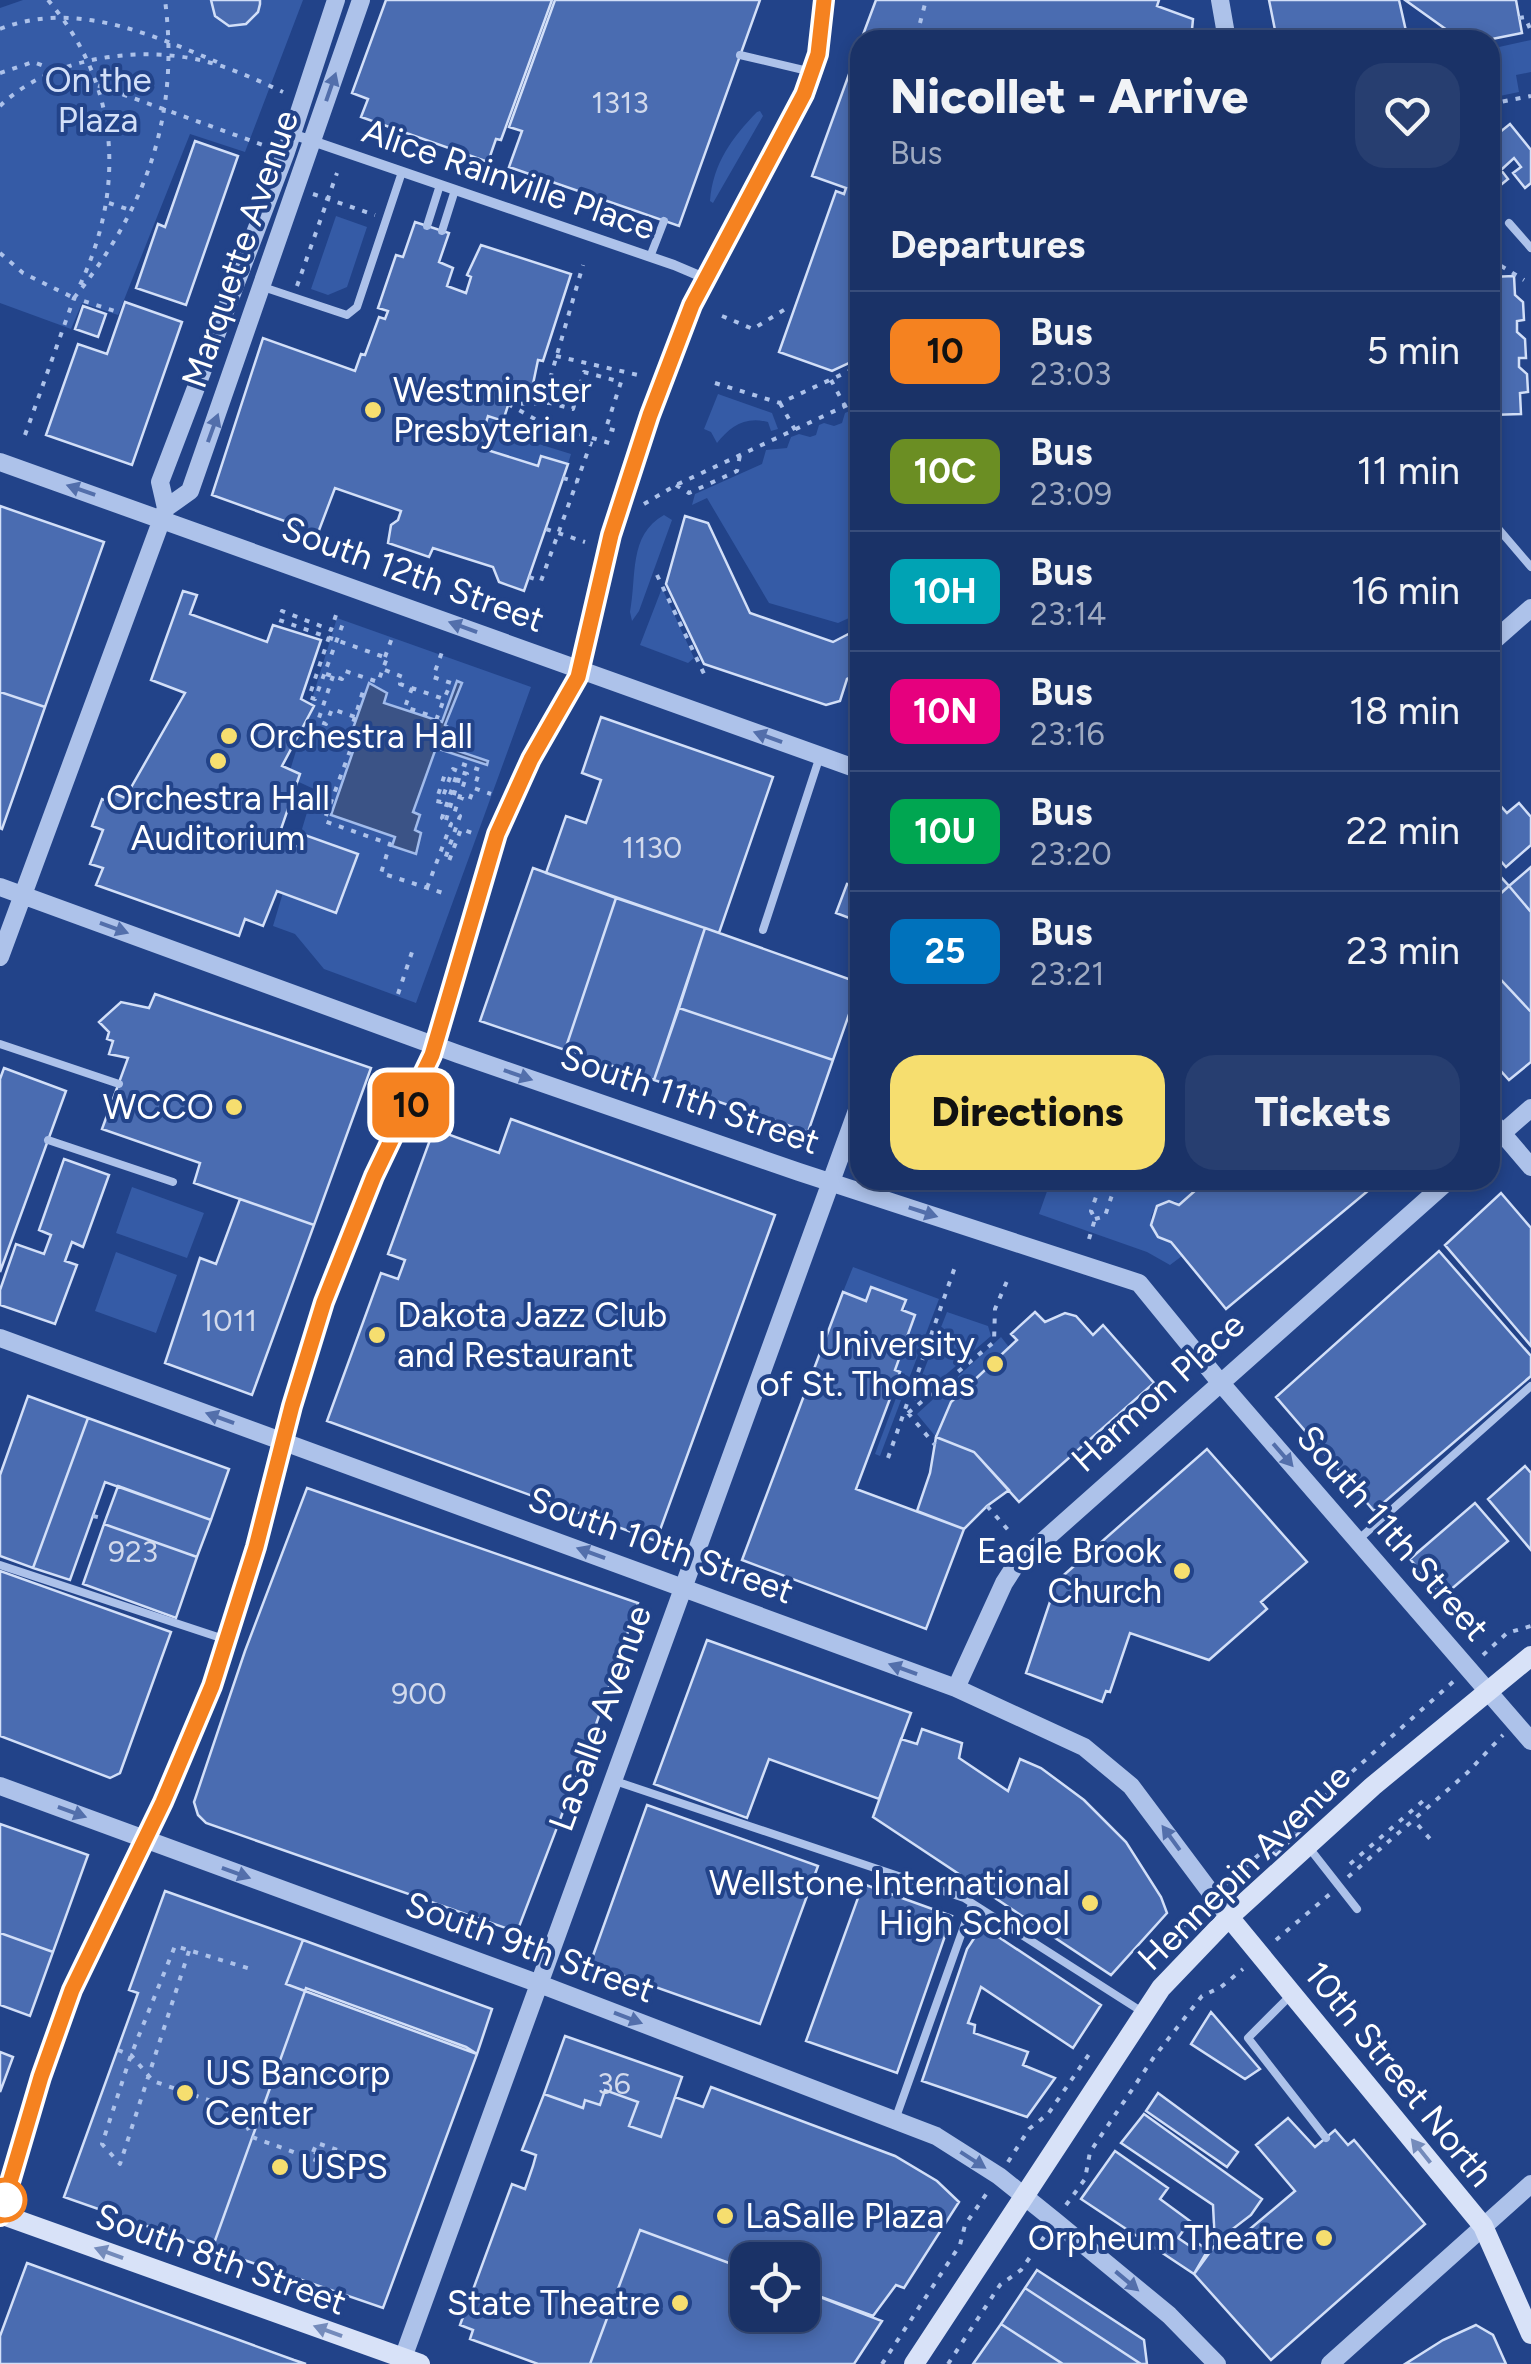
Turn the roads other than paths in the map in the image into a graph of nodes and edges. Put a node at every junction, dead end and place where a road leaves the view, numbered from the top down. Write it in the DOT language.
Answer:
graph roads {
  1 [pos="336,0"];
  2 [pos="361,0"];
  3 [pos="824,0"];
  4 [pos="1220,0"];
  5 [pos="1225,30"];
  6 [pos="740,56"];
  7 [pos="812,72"];
  8 [pos="292,134"];
  9 [pos="313,141"];
  10 [pos="402,172"];
  11 [pos="440,185"];
  12 [pos="455,190"];
  13 [pos="664,222"];
  14 [pos="1510,224"];
  15 [pos="427,226"];
  16 [pos="442,231"];
  17 [pos="1531,248"];
  18 [pos="650,257"];
  19 [pos="707,279"];
  20 [pos="263,287"];
  21 [pos="0,462"];
  22 [pos="164,513"];
  23 [pos="1500,531"];
  24 [pos="1531,567"];
  25 [pos="1531,608"];
  26 [pos="1500,635"];
  27 [pos="580,669"];
  28 [pos="820,756"];
  29 [pos="850,766"];
  30 [pos="0,886"];
  31 [pos="23,894"];
  32 [pos="763,930"];
  33 [pos="0,957"];
  34 [pos="0,1044"];
  35 [pos="435,1046"];
  36 [pos="118,1084"];
  37 [pos="1531,1108"];
  38 [pos="1500,1128"];
  39 [pos="850,1129"];
  40 [pos="1500,1138"];
  41 [pos="48,1140"];
  42 [pos="1531,1166"];
  43 [pos="173,1182"];
  44 [pos="830,1182"];
  45 [pos="850,1188"];
  46 [pos="855,1190"];
  47 [pos="1438,1190"];
  48 [pos="0,1338"];
  49 [pos="1220,1381"];
  50 [pos="1531,1386"];
  51 [pos="282,1441"];
  52 [pos="1357,1540"];
  53 [pos="0,1565"];
  54 [pos="682,1587"];
  55 [pos="227,1640"];
  56 [pos="1531,1656"];
  57 [pos="956,1688"];
  58 [pos="1488,1691"];
  59 [pos="1531,1741"];
  60 [pos="612,1780"];
  61 [pos="0,1786"];
  62 [pos="145,1838"];
  63 [pos="1308,1846"];
  64 [pos="972,1904"];
  65 [pos="1356,1909"];
  66 [pos="1229,1917"];
  67 [pos="537,1984"];
  68 [pos="1292,1994"];
  69 [pos="1144,2014"];
  70 [pos="895,2120"];
  71 [pos="1326,2138"];
  72 [pos="1531,2184"];
  73 [pos="1024,2196"];
  74 [pos="0,2215"];
  75 [pos="1483,2226"];
  76 [pos="1531,2334"];
  77 [pos="412,2361"];
  78 [pos="1207,2361"];
  79 [pos="914,2364"];
  80 [pos="1330,2364"];
  1 -- 8 [label="street, Marquette Avenue"];
  9 -- 2 [label="street, Marquette Avenue, one-way"];
  3 -- 7 [label="street"];
  4 -- 5 [label="street"];
  6 -- 7 [label="lane"];
  7 -- 19 [label="street"];
  8 -- 9 [label="street, Alice Rainville Place"];
  8 -- 22 [label="street, Marquette Avenue"];
  9 -- 10 [label="street, Alice Rainville Place"];
  9 -- 20 [label="street, Marquette Avenue"];
  10 -- 11 [label="street, Alice Rainville Place"];
  10 -- 20 [label="lane"];
  11 -- 12 [label="street, Alice Rainville Place"];
  11 -- 15 [label="lane"];
  12 -- 16 [label="lane"];
  12 -- 18 [label="street, Alice Rainville Place"];
  13 -- 18 [label="lane"];
  14 -- 17 [label="lane"];
  18 -- 19 [label="street, Alice Rainville Place"];
  19 -- 27 [label="street"];
  22 -- 20 [label="street, Marquette Avenue, one-way"];
  22 -- 21 [label="street, South 12th Street, one-way"];
  27 -- 22 [label="street, South 12th Street, one-way"];
  22 -- 31 [label="street, Marquette Avenue"];
  23 -- 24 [label="lane"];
  25 -- 26 [label="street"];
  28 -- 27 [label="street, South 12th Street, one-way"];
  27 -- 35 [label="street"];
  28 -- 29 [label="street, South 12th Street"];
  28 -- 32 [label="lane"];
  30 -- 31 [label="street, South 11th Street"];
  31 -- 33 [label="street, Marquette Avenue"];
  31 -- 35 [label="street, South 11th Street, one-way"];
  34 -- 36 [label="lane"];
  35 -- 44 [label="street, South 11th Street, one-way"];
  35 -- 51 [label="street"];
  37 -- 38 [label="street"];
  39 -- 44 [label="street, LaSalle Avenue"];
  40 -- 42 [label="street"];
  41 -- 43 [label="lane"];
  44 -- 45 [label="street, South 11th Street, one-way"];
  44 -- 54 [label="street, LaSalle Avenue"];
  46 -- 49 [label="street, South 11th Street, one-way"];
  47 -- 49 [label="street, Harmon Place"];
  51 -- 48 [label="street, South 10th Street, one-way"];
  49 -- 52 [label="street, South 11th Street, one-way"];
  49 -- 57 [label="street, Harmon Place"];
  50 -- 52 [label="lane"];
  54 -- 51 [label="street, South 10th Street, one-way"];
  51 -- 55 [label="street"];
  52 -- 58 [label="street, South 11th Street"];
  53 -- 55 [label="lane"];
  57 -- 54 [label="street, South 10th Street, one-way"];
  54 -- 60 [label="street, LaSalle Avenue"];
  55 -- 62 [label="street"];
  56 -- 58 [label="main road, Hennepin Avenue"];
  66 -- 57 [label="street, South 10th Street, one-way"];
  58 -- 59 [label="street, South 11th Street"];
  58 -- 63 [label="main road, Hennepin Avenue"];
  60 -- 64 [label="lane"];
  60 -- 67 [label="street, LaSalle Avenue"];
  61 -- 62 [label="street, South 9th Street, one-way"];
  62 -- 67 [label="street, South 9th Street, one-way"];
  62 -- 74 [label="street"];
  63 -- 65 [label="lane"];
  63 -- 66 [label="main road, Hennepin Avenue"];
  64 -- 69 [label="lane"];
  64 -- 70 [label="lane"];
  66 -- 68 [label="main road, 10th Street North"];
  66 -- 69 [label="main road, Hennepin Avenue"];
  67 -- 70 [label="street, South 9th Street, one-way"];
  67 -- 77 [label="street, LaSalle Avenue"];
  68 -- 71 [label="lane"];
  75 -- 68 [label="main road, 10th Street North, one-way"];
  69 -- 73 [label="main road, Hennepin Avenue"];
  70 -- 73 [label="street, South 9th Street, one-way"];
  72 -- 75 [label="street"];
  73 -- 78 [label="street, South 9th Street, one-way"];
  73 -- 79 [label="main road, Hennepin Avenue"];
  77 -- 74 [label="main road, South 8th Street, one-way"];
  75 -- 76 [label="main road, 10th Street North"];
  75 -- 80 [label="street"];
}
